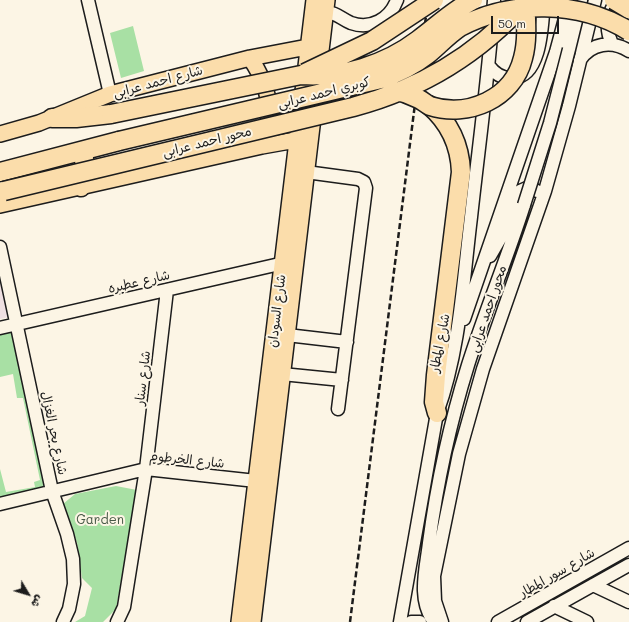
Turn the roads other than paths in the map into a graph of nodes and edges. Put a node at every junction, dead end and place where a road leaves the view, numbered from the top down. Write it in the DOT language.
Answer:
graph roads {
  1 [pos="88,0"];
  2 [pos="314,0"];
  3 [pos="397,0"];
  4 [pos="423,0"];
  5 [pos="434,0"];
  6 [pos="473,0"];
  7 [pos="494,0"];
  8 [pos="526,0"];
  9 [pos="544,0"];
  10 [pos="570,0"];
  11 [pos="581,0"];
  12 [pos="595,0"];
  13 [pos="615,0"];
  14 [pos="326,6"];
  15 [pos="629,9"];
  16 [pos="406,19"];
  17 [pos="629,31"];
  18 [pos="612,44"];
  19 [pos="315,46"];
  20 [pos="629,51"];
  21 [pos="250,58"];
  22 [pos="579,63"];
  23 [pos="489,66"];
  24 [pos="300,75"];
  25 [pos="359,85"];
  26 [pos="110,94"];
  27 [pos="429,105"];
  28 [pos="52,118"];
  29 [pos="0,134"];
  30 [pos="304,138"];
  31 [pos="262,146"];
  32 [pos="88,149"];
  33 [pos="0,172"];
  34 [pos="306,172"];
  35 [pos="81,187"];
  36 [pos="1,196"];
  37 [pos="542,201"];
  38 [pos="0,248"];
  39 [pos="284,263"];
  40 [pos="482,267"];
  41 [pos="167,290"];
  42 [pos="17,324"];
  43 [pos="0,328"];
  44 [pos="287,335"];
  45 [pos="457,335"];
  46 [pos="347,342"];
  47 [pos="282,374"];
  48 [pos="342,380"];
  49 [pos="338,409"];
  50 [pos="436,413"];
  51 [pos="146,468"];
  52 [pos="256,481"];
  53 [pos="52,491"];
  54 [pos="0,504"];
  55 [pos="629,548"];
  56 [pos="628,566"];
  57 [pos="593,585"];
  58 [pos="629,602"];
  59 [pos="554,606"];
  60 [pos="63,622"];
  61 [pos="117,622"];
  62 [pos="239,622"];
  63 [pos="253,622"];
  64 [pos="400,622"];
  65 [pos="412,622"];
  66 [pos="420,622"];
  67 [pos="434,622"];
  68 [pos="442,622"];
  69 [pos="498,622"];
  70 [pos="528,622"];
  71 [pos="587,622"];
  1 -- 26 [label="street"];
  2 -- 19 [label="main road, شارع السودان"];
  3 -- 14 [label="street"];
  4 -- 16 [label="highway, bridge"];
  5 -- 16 [label="highway, bridge"];
  6 -- 24 [label="highway, كوبري احمد عرابى, bridge"];
  7 -- 23 [label="street, شارع المطار"];
  8 -- 27 [label="highway, bridge"];
  8 -- 36 [label="highway, محور احمد عرابى, bridge"];
  9 -- 23 [label="street"];
  10 -- 40 [label="street, محور احمد عرابى"];
  11 -- 67 [label="street, محور احمد عرابى, bridge"];
  12 -- 22 [label="street"];
  13 -- 15 [label="highway, bridge"];
  13 -- 18 [label="street"];
  14 -- 19 [label="main road, شارع السودان"];
  16 -- 24 [label="highway, bridge"];
  17 -- 25 [label="highway, كوبري احمد عرابى, bridge"];
  18 -- 20 [label="street"];
  18 -- 22 [label="street"];
  19 -- 21 [label="main road, شارع احمد عرابى"];
  19 -- 30 [label="main road, شارع السودان"];
  21 -- 26 [label="main road, شارع احمد عرابى"];
  21 -- 31 [label="main road"];
  22 -- 37 [label="street"];
  23 -- 45 [label="street, شارع المطار"];
  24 -- 28 [label="highway, كوبري احمد عرابى, bridge"];
  25 -- 27 [label="highway, bridge"];
  25 -- 32 [label="highway, كوبري احمد عرابى, bridge"];
  26 -- 28 [label="main road, شارع احمد عرابى"];
  27 -- 50 [label="highway"];
  28 -- 29 [label="main road, شارع احمد عرابى"];
  30 -- 31 [label="main road"];
  30 -- 34 [label="main road, شارع السودان"];
  30 -- 39 [label="main road, شارع السودان"];
  31 -- 35 [label="main road"];
  32 -- 33 [label="highway, كوبري احمد عرابى"];
  32 -- 35 [label="highway"];
  34 -- 44 [label="main road, شارع السودان"];
  34 -- 46 [label="street"];
  35 -- 36 [label="main road"];
  37 -- 40 [label="street"];
  37 -- 68 [label="street"];
  38 -- 42 [label="street, شارع بحر الغزال"];
  39 -- 41 [label="street, شارع عطبره"];
  39 -- 52 [label="main road, شارع السودان"];
  40 -- 45 [label="street, محور احمد عرابى"];
  41 -- 42 [label="street, شارع عطبره"];
  41 -- 51 [label="street, شارع سنار"];
  42 -- 43 [label="street, شارع عطبره"];
  42 -- 53 [label="street, شارع بحر الغزال"];
  44 -- 46 [label="street"];
  44 -- 47 [label="main road, شارع السودان"];
  45 -- 50 [label="street, شارع المطار"];
  46 -- 48 [label="street"];
  47 -- 48 [label="street"];
  47 -- 63 [label="main road, شارع السودان"];
  48 -- 49 [label="street"];
  50 -- 64 [label="street, شارع المطار"];
  51 -- 52 [label="street, شارع الخرطوم"];
  51 -- 53 [label="street, شارع الخرطوم"];
  51 -- 61 [label="street, شارع سنار"];
  52 -- 62 [label="main road, شارع السودان"];
  53 -- 54 [label="street, شارع الخرطوم"];
  53 -- 60 [label="street, شارع بحر الغزال"];
  55 -- 69 [label="street, شارع سور المطار"];
  56 -- 57 [label="street"];
  57 -- 58 [label="street"];
  57 -- 59 [label="street"];
  59 -- 70 [label="street"];
  59 -- 71 [label="street"];
  65 -- 66 [label="street"];
}
